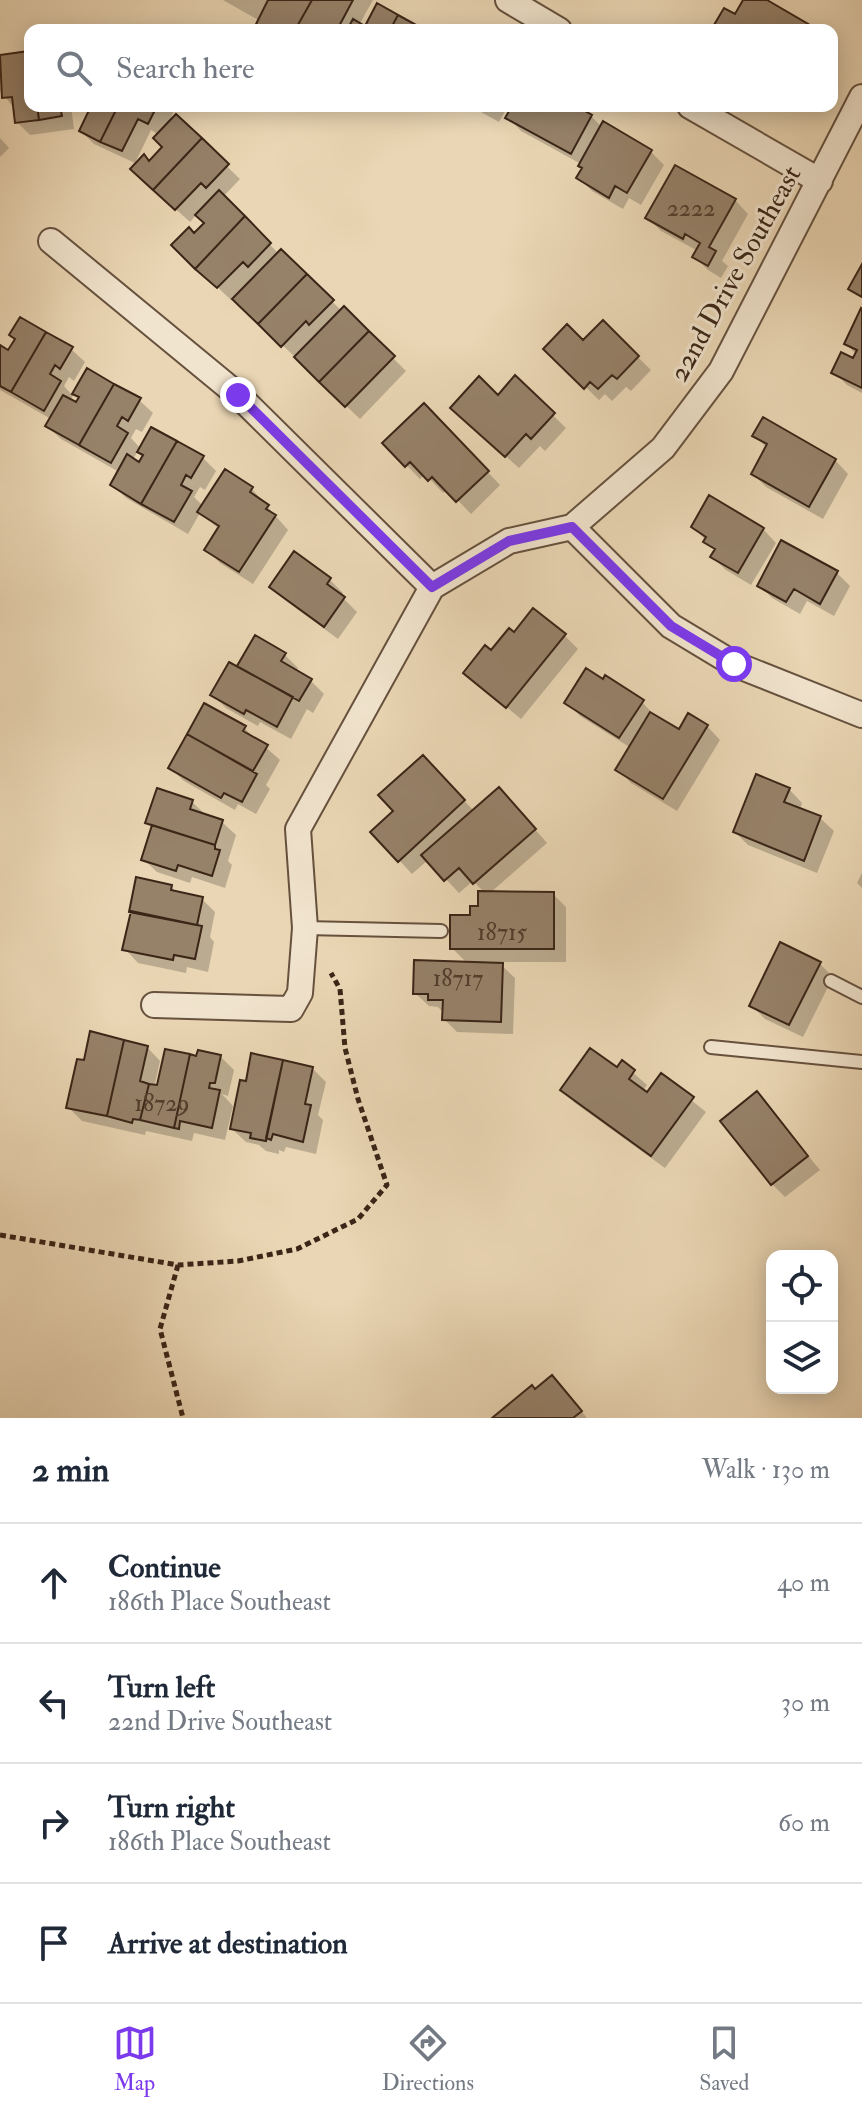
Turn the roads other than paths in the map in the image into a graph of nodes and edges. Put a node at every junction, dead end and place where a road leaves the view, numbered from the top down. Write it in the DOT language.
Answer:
graph roads {
  1 [pos="508,0"];
  2 [pos="549,24"];
  3 [pos="862,97"];
  4 [pos="700,112"];
  5 [pos="820,181"];
  6 [pos="51,241"];
  7 [pos="572,527"];
  8 [pos="432,587"];
  9 [pos="862,715"];
  10 [pos="305,928"];
  11 [pos="441,931"];
  12 [pos="831,981"];
  13 [pos="862,997"];
  14 [pos="154,1005"];
  15 [pos="711,1047"];
  16 [pos="862,1062"];
  1 -- 2 [label="street"];
  3 -- 5 [label="street, 22nd Drive Southeast"];
  4 -- 5 [label="street"];
  5 -- 7 [label="street, 22nd Drive Southeast"];
  6 -- 8 [label="street"];
  7 -- 8 [label="street, 22nd Drive Southeast"];
  7 -- 9 [label="street"];
  8 -- 10 [label="street"];
  10 -- 11 [label="lane"];
  10 -- 14 [label="street"];
  12 -- 13 [label="lane"];
  15 -- 16 [label="lane"];
}
